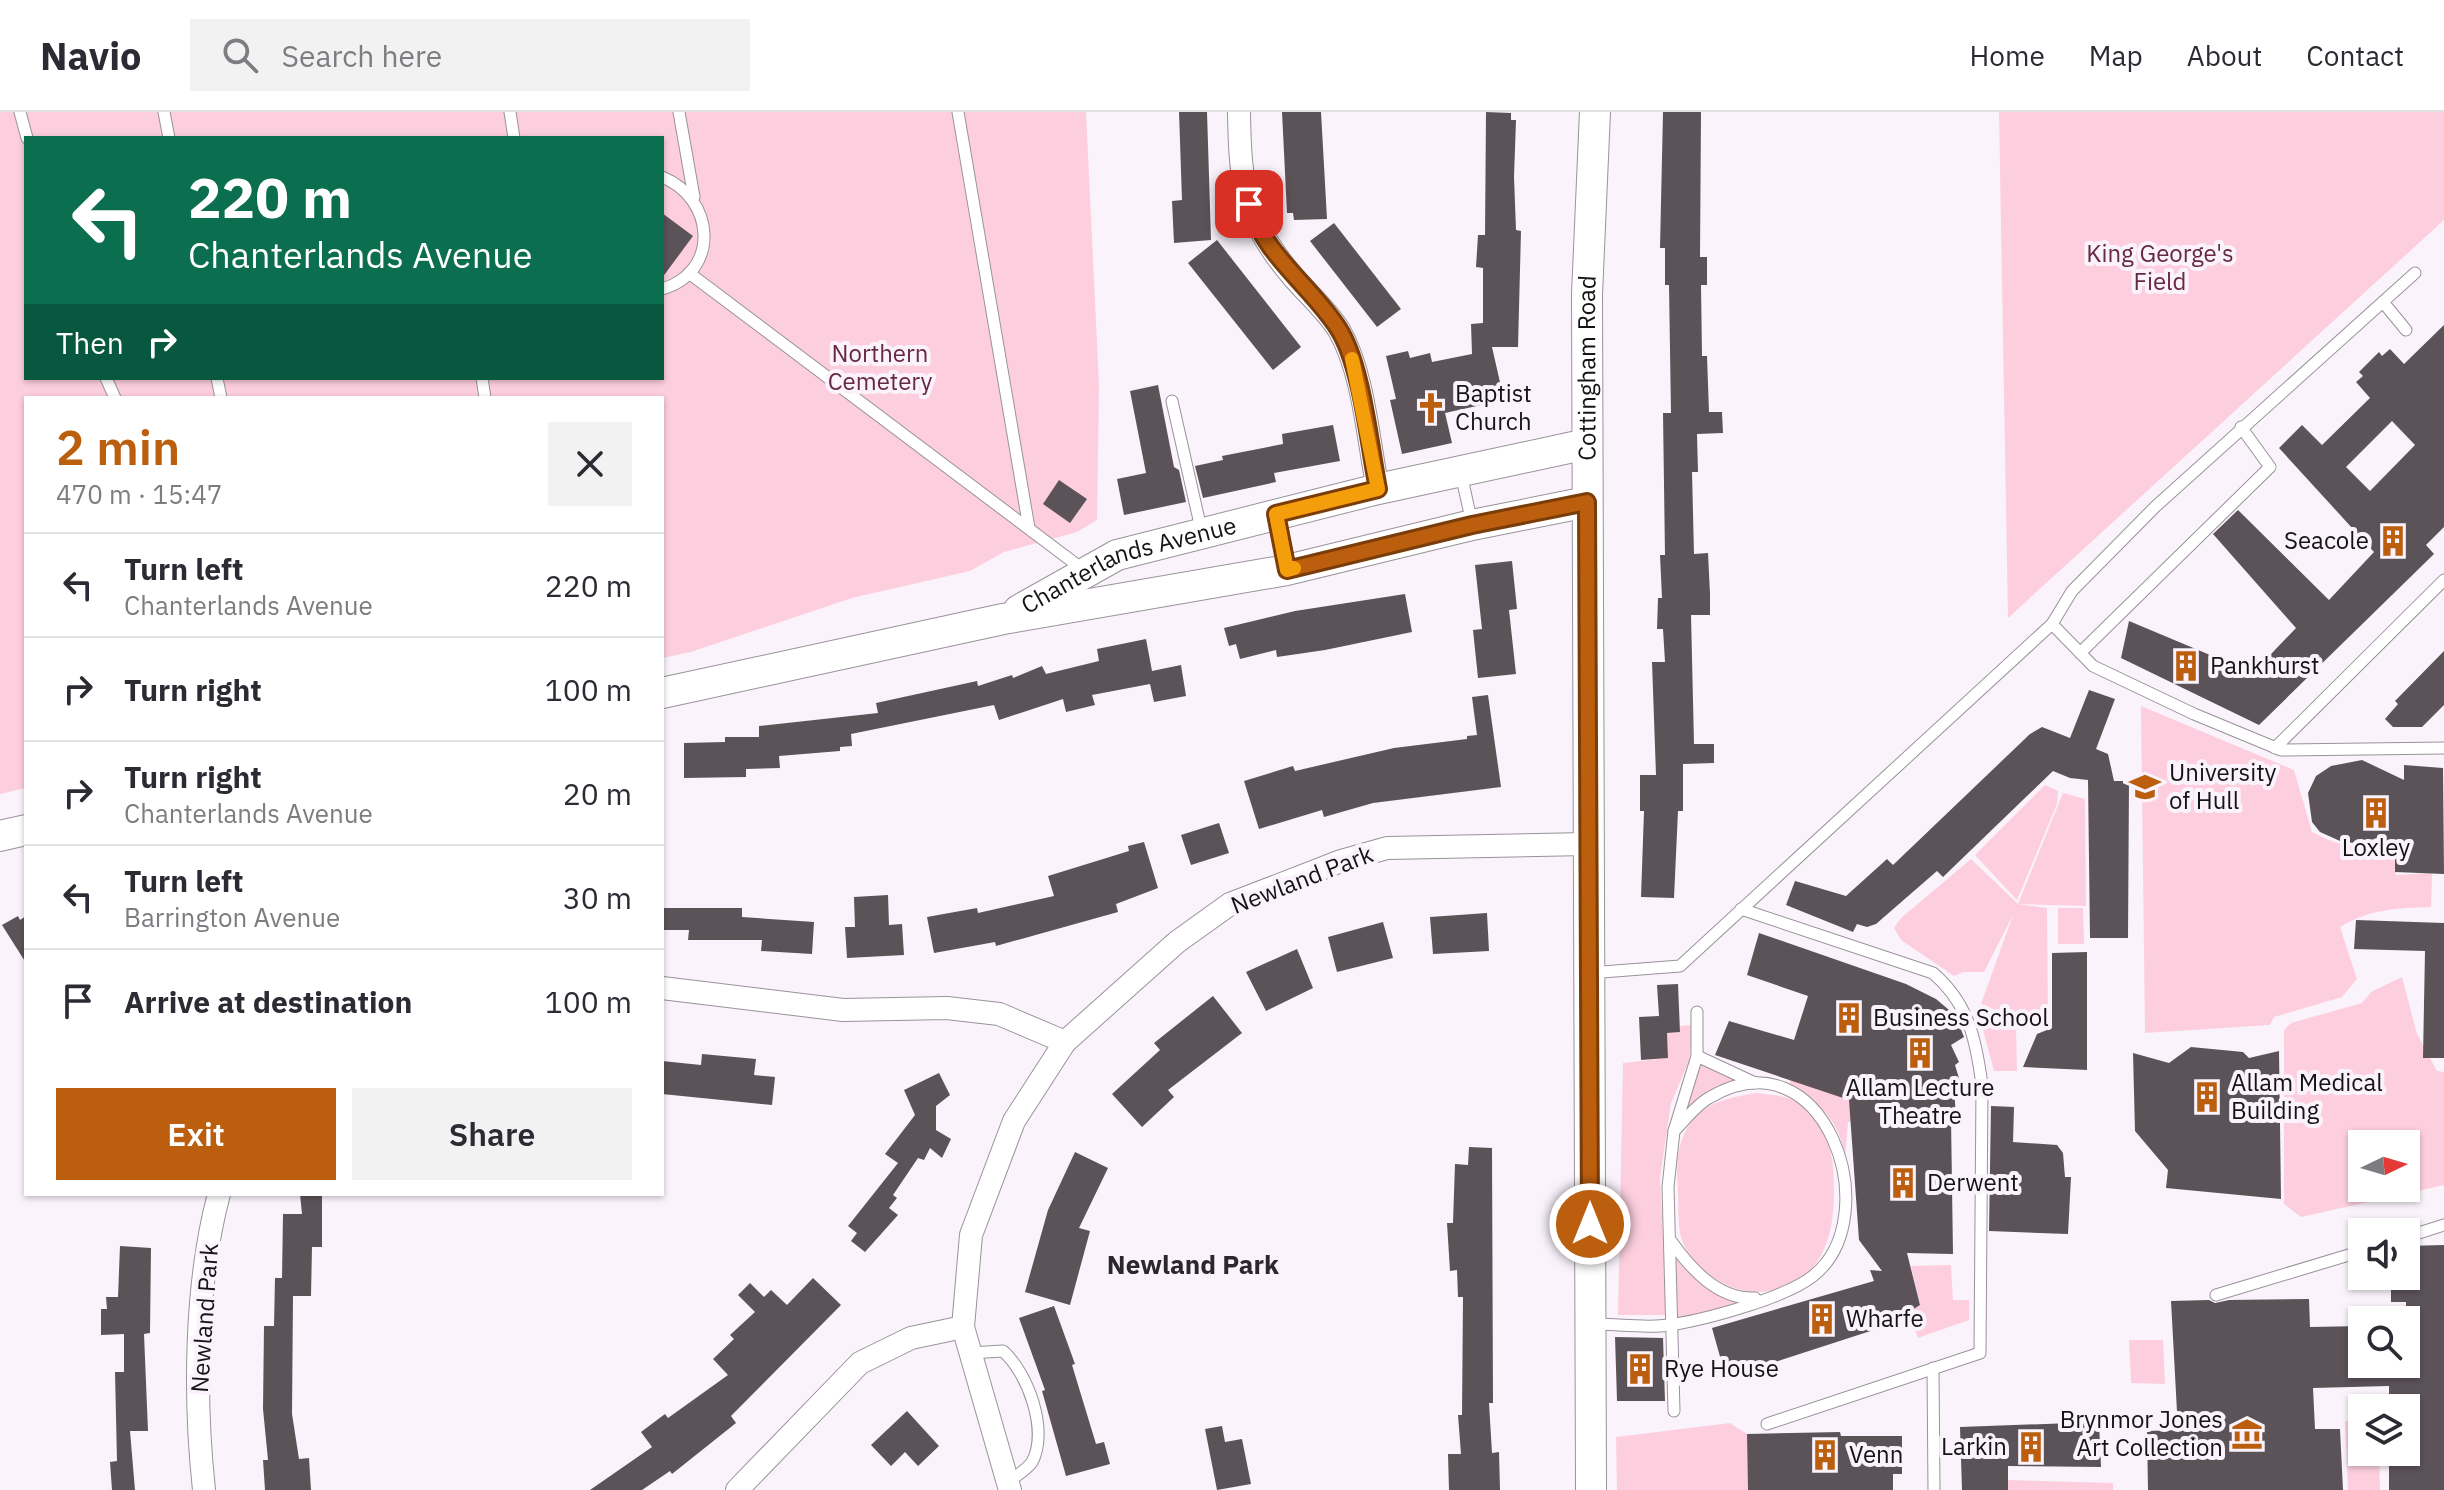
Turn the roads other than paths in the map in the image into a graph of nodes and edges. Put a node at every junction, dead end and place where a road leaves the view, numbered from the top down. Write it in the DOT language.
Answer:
graph roads {
  1 [pos="20,112"];
  2 [pos="164,112"];
  3 [pos="510,112"];
  4 [pos="679,112"];
  5 [pos="958,112"];
  6 [pos="1239,112"];
  7 [pos="1595,112"];
  8 [pos="26,136"];
  9 [pos="169,136"];
  10 [pos="514,136"];
  11 [pos="664,178"];
  12 [pos="694,198"];
  13 [pos="689,273"];
  14 [pos="2415,273"];
  15 [pos="664,288"];
  16 [pos="2383,302"];
  17 [pos="2406,330"];
  18 [pos="1172,401"];
  19 [pos="2241,427"];
  20 [pos="1587,444"];
  21 [pos="1461,473"];
  22 [pos="1378,489"];
  23 [pos="1587,502"];
  24 [pos="1276,514"];
  25 [pos="1472,525"];
  26 [pos="1029,528"];
  27 [pos="1202,533"];
  28 [pos="1287,570"];
  29 [pos="1086,571"];
  30 [pos="2444,580"];
  31 [pos="1003,619"];
  32 [pos="2052,624"];
  33 [pos="2080,653"];
  34 [pos="664,693"];
  35 [pos="2275,748"];
  36 [pos="2444,748"];
  37 [pos="24,830"];
  38 [pos="0,836"];
  39 [pos="1588,844"];
  40 [pos="1741,909"];
  41 [pos="1589,973"];
  42 [pos="664,988"];
  43 [pos="1697,1012"];
  44 [pos="1065,1042"];
  45 [pos="1697,1056"];
  46 [pos="1755,1083"];
  47 [pos="1674,1131"];
  48 [pos="218,1196"];
  49 [pos="2444,1225"];
  50 [pos="2420,1233"];
  51 [pos="1671,1241"];
  52 [pos="2348,1255"];
  53 [pos="2216,1295"];
  54 [pos="1771,1297"];
  55 [pos="1590,1324"];
  56 [pos="1674,1325"];
  57 [pos="963,1327"];
  58 [pos="970,1353"];
  59 [pos="1933,1368"];
  60 [pos="1674,1411"];
  61 [pos="1767,1424"];
  62 [pos="1009,1486"];
  63 [pos="204,1490"];
  64 [pos="737,1490"];
  65 [pos="1591,1490"];
  66 [pos="1934,1490"];
  1 -- 8 [label="lane"];
  2 -- 9 [label="lane"];
  3 -- 10 [label="lane"];
  4 -- 12 [label="lane"];
  5 -- 26 [label="lane"];
  6 -- 22 [label="street"];
  7 -- 20 [label="street, Cottingham Road"];
  11 -- 12 [label="lane"];
  12 -- 13 [label="lane"];
  13 -- 15 [label="lane"];
  13 -- 26 [label="lane"];
  14 -- 16 [label="lane"];
  16 -- 17 [label="lane"];
  16 -- 19 [label="lane"];
  18 -- 27 [label="lane"];
  19 -- 32 [label="lane"];
  19 -- 33 [label="lane"];
  20 -- 21 [label="street, Chanterlands Avenue"];
  20 -- 23 [label="street, Cottingham Road"];
  21 -- 22 [label="street, Chanterlands Avenue"];
  21 -- 25 [label="lane"];
  22 -- 24 [label="street, Chanterlands Avenue"];
  23 -- 25 [label="street, Chanterlands Avenue"];
  23 -- 39 [label="street, Cottingham Road"];
  24 -- 27 [label="street, Chanterlands Avenue"];
  24 -- 28 [label="lane"];
  25 -- 28 [label="street, Chanterlands Avenue"];
  26 -- 29 [label="lane"];
  27 -- 29 [label="street, Chanterlands Avenue"];
  28 -- 31 [label="street, Chanterlands Avenue"];
  29 -- 31 [label="street, Chanterlands Avenue"];
  30 -- 35 [label="lane"];
  31 -- 34 [label="street, Chanterlands Avenue"];
  32 -- 33 [label="lane"];
  32 -- 40 [label="lane"];
  33 -- 35 [label="lane"];
  35 -- 36 [label="lane"];
  37 -- 38 [label="street"];
  39 -- 41 [label="street, Cottingham Road"];
  39 -- 44 [label="street, Newland Park"];
  40 -- 41 [label="lane"];
  40 -- 59 [label="lane"];
  41 -- 55 [label="street, Cottingham Road"];
  42 -- 44 [label="street"];
  43 -- 45 [label="lane"];
  44 -- 57 [label="street, Newland Park"];
  45 -- 46 [label="lane"];
  45 -- 47 [label="lane"];
  46 -- 47 [label="lane"];
  46 -- 54 [label="lane"];
  47 -- 51 [label="lane"];
  48 -- 63 [label="street, Newland Park"];
  49 -- 50 [label="lane"];
  51 -- 54 [label="lane"];
  51 -- 56 [label="lane"];
  52 -- 53 [label="lane"];
  54 -- 56 [label="lane"];
  55 -- 56 [label="lane"];
  55 -- 65 [label="street, Cottingham Road"];
  56 -- 60 [label="lane"];
  57 -- 58 [label="street, Newland Park"];
  57 -- 64 [label="street"];
  58 -- 62 [label="street, Newland Park"];
  58 -- 62 [label="lane"];
  59 -- 61 [label="lane"];
  59 -- 66 [label="lane"];
}
